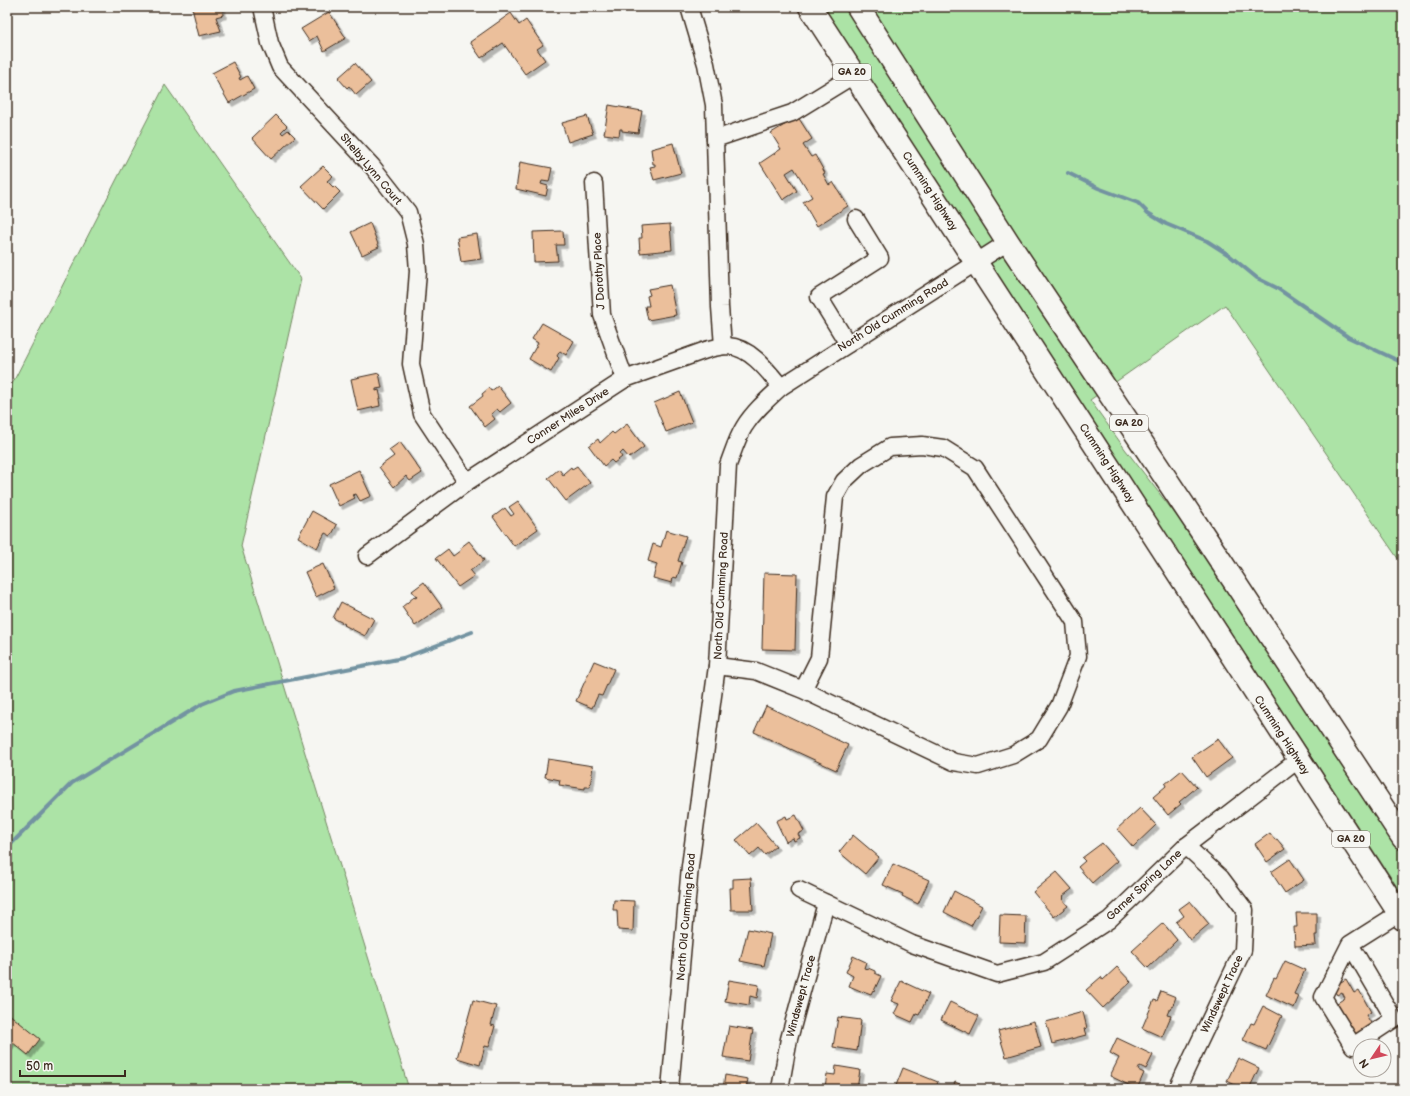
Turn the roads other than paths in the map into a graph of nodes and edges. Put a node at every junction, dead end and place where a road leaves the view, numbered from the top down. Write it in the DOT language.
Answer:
graph roads {
  1 [pos="262,7"];
  2 [pos="689,7"];
  3 [pos="810,7"];
  4 [pos="858,7"];
  5 [pos="854,76"];
  6 [pos="715,139"];
  7 [pos="594,183"];
  8 [pos="856,219"];
  9 [pos="1008,242"];
  10 [pos="977,263"];
  11 [pos="848,344"];
  12 [pos="723,346"];
  13 [pos="625,379"];
  14 [pos="781,387"];
  15 [pos="467,482"];
  16 [pos="367,556"];
  17 [pos="717,666"];
  18 [pos="803,690"];
  19 [pos="1298,760"];
  20 [pos="1403,838"];
  21 [pos="1186,846"];
  22 [pos="799,890"];
  23 [pos="826,903"];
  24 [pos="1401,916"];
  25 [pos="1350,944"];
  26 [pos="670,1089"];
  27 [pos="780,1089"];
  28 [pos="1178,1089"];
  1 -- 15 [label="street, Shelby Lynn Court"];
  2 -- 6 [label="street"];
  3 -- 5 [label="highway, Cumming Highway / GA 20"];
  4 -- 9 [label="highway, GA 20"];
  5 -- 6 [label="street"];
  5 -- 10 [label="highway, Cumming Highway / GA 20"];
  6 -- 12 [label="street"];
  7 -- 13 [label="street, J Dorothy Place"];
  8 -- 11 [label="street"];
  9 -- 10 [label="street, North Old Cumming Road"];
  9 -- 20 [label="highway, GA 20"];
  10 -- 11 [label="street, North Old Cumming Road"];
  10 -- 19 [label="highway, Cumming Highway / GA 20"];
  11 -- 14 [label="street, North Old Cumming Road"];
  12 -- 13 [label="street, Conner Miles Drive"];
  12 -- 14 [label="street, Conner Miles Drive"];
  13 -- 15 [label="street, Conner Miles Drive"];
  14 -- 17 [label="street, North Old Cumming Road"];
  15 -- 16 [label="street, Conner Miles Drive"];
  17 -- 18 [label="street"];
  17 -- 26 [label="street, North Old Cumming Road"];
  18 -- 18 [label="street"];
  19 -- 21 [label="street, Garner Spring Lane"];
  19 -- 24 [label="highway, Cumming Highway / GA 20"];
  21 -- 23 [label="street, Garner Spring Lane"];
  21 -- 28 [label="street, Windswept Trace"];
  22 -- 23 [label="street, Garner Spring Lane"];
  23 -- 27 [label="street, Windswept Trace"];
  24 -- 25 [label="street"];
  25 -- 25 [label="street"];
}
